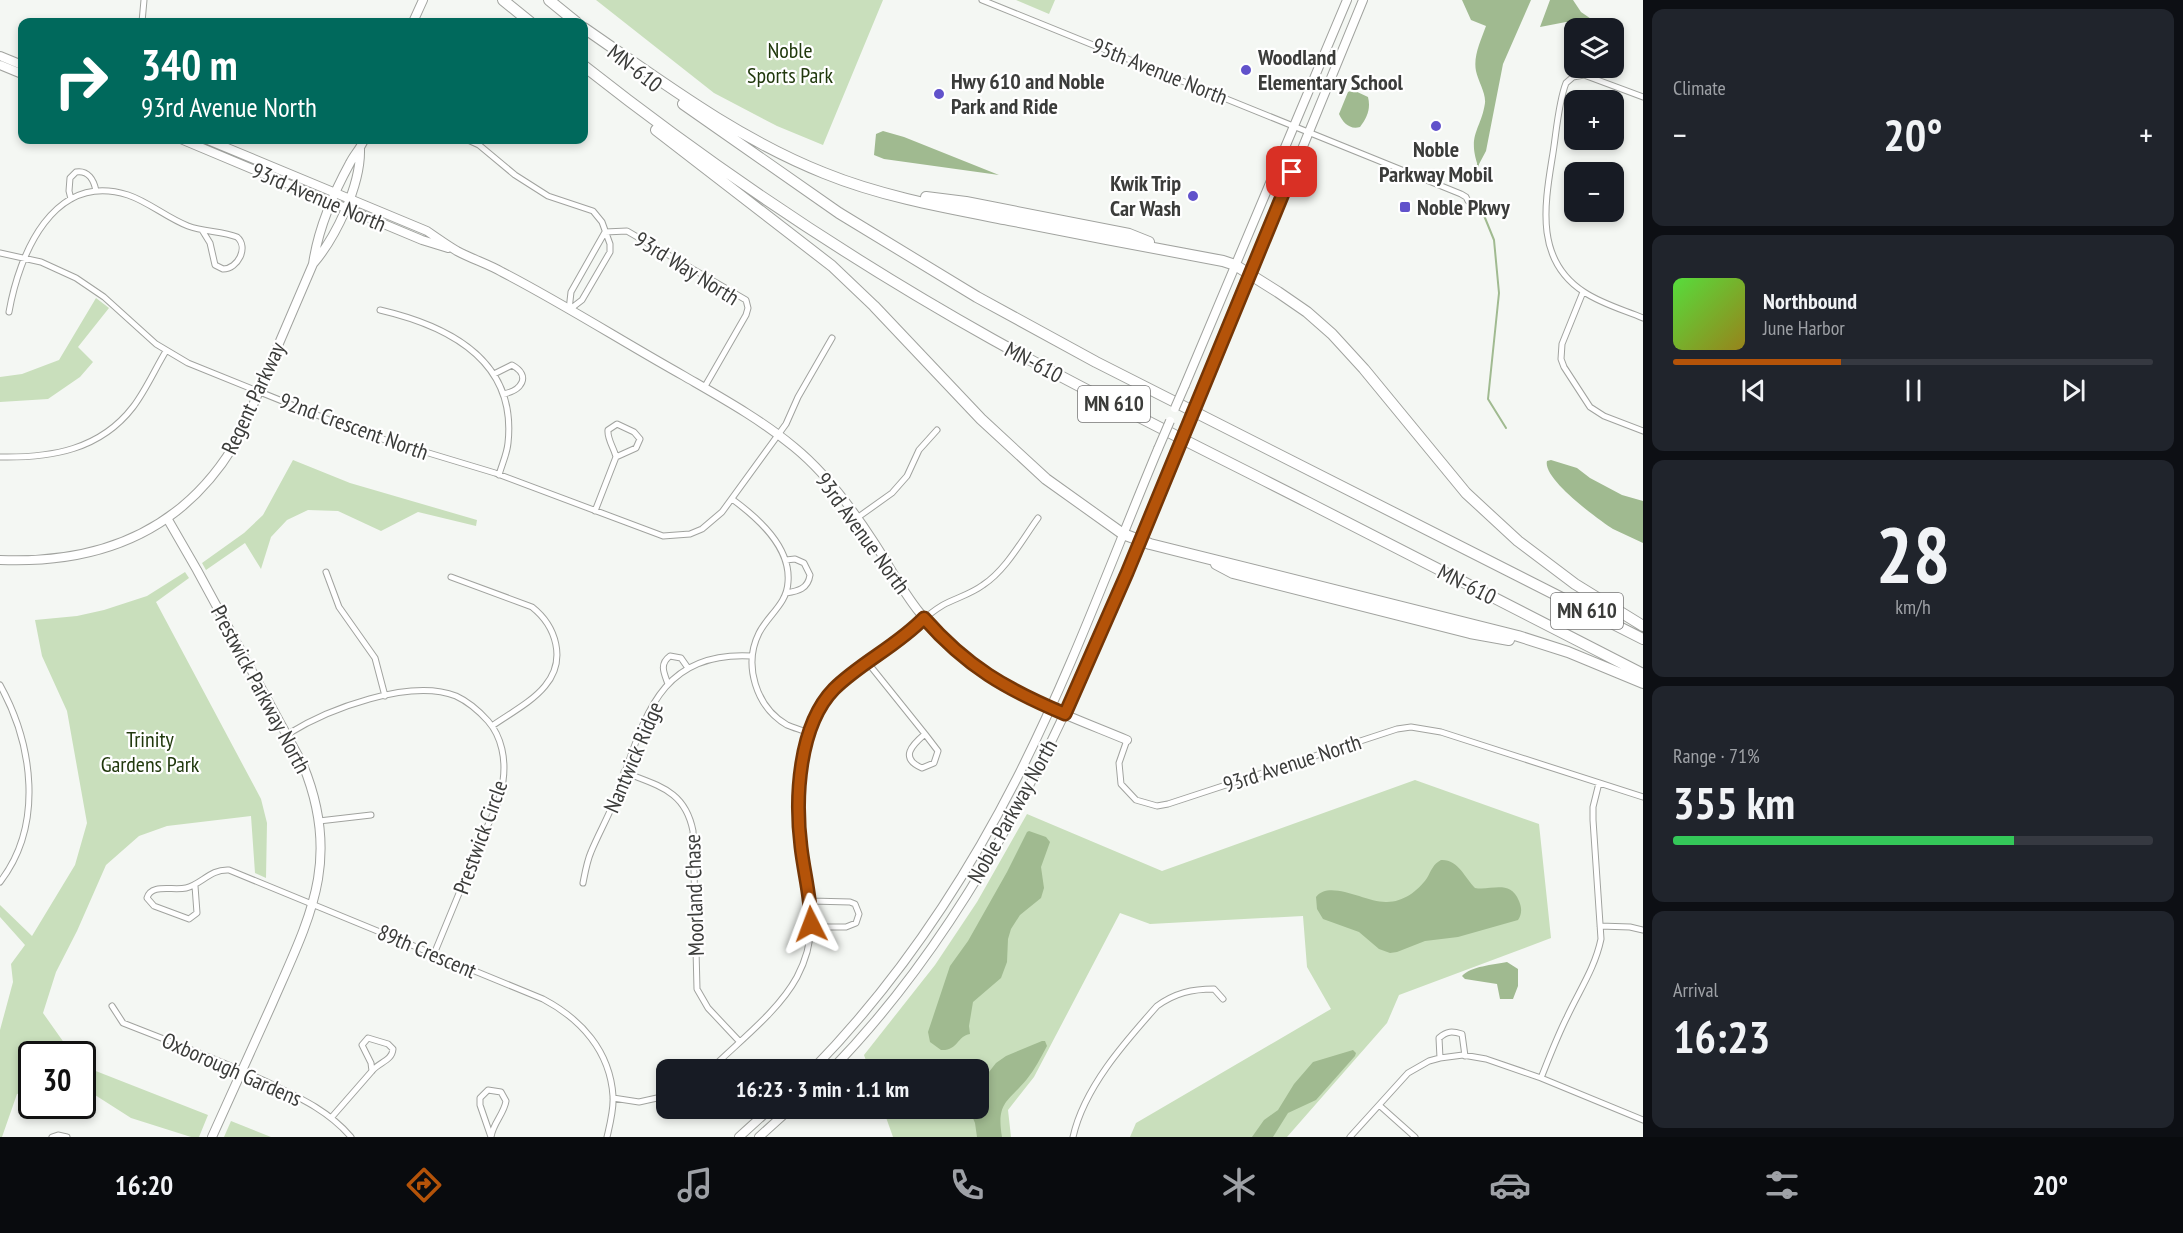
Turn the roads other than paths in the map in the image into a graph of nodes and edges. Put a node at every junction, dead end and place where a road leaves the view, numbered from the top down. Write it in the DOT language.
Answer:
graph roads {
  1 [pos="144,0"];
  2 [pos="423,0"];
  3 [pos="503,0"];
  4 [pos="549,0"];
  5 [pos="982,0"];
  6 [pos="1347,0"];
  7 [pos="1363,0"];
  8 [pos="142,18"];
  9 [pos="415,18"];
  10 [pos="525,18"];
  11 [pos="571,18"];
  12 [pos="588,31"];
  13 [pos="588,31"];
  14 [pos="0,56"];
  15 [pos="18,63"];
  16 [pos="0,65"];
  17 [pos="588,69"];
  18 [pos="18,72"];
  19 [pos="613,88"];
  20 [pos="1643,97"];
  21 [pos="1295,126"];
  22 [pos="1309,132"];
  23 [pos="193,144"];
  24 [pos="218,144"];
  25 [pos="362,144"];
  26 [pos="477,144"];
  27 [pos="360,149"];
  28 [pos="96,191"];
  29 [pos="336,193"];
  30 [pos="71,199"];
  31 [pos="349,199"];
  32 [pos="1468,201"];
  33 [pos="332,202"];
  34 [pos="345,208"];
  35 [pos="202,230"];
  36 [pos="605,232"];
  37 [pos="457,250"];
  38 [pos="0,253"];
  39 [pos="25,258"];
  40 [pos="313,264"];
  41 [pos="1235,265"];
  42 [pos="1251,275"];
  43 [pos="1583,292"];
  44 [pos="380,310"];
  45 [pos="569,310"];
  46 [pos="9,312"];
  47 [pos="1643,318"];
  48 [pos="832,338"];
  49 [pos="166,351"];
  50 [pos="494,374"];
  51 [pos="704,388"];
  52 [pos="259,391"];
  53 [pos="503,394"];
  54 [pos="937,430"];
  55 [pos="1643,431"];
  56 [pos="778,435"];
  57 [pos="0,457"];
  58 [pos="616,457"];
  59 [pos="499,475"];
  60 [pos="732,499"];
  61 [pos="595,511"];
  62 [pos="167,518"];
  63 [pos="857,518"];
  64 [pos="1038,518"];
  65 [pos="1123,534"];
  66 [pos="1140,541"];
  67 [pos="786,560"];
  68 [pos="0,561"];
  69 [pos="326,572"];
  70 [pos="451,577"];
  71 [pos="786,593"];
  72 [pos="924,618"];
  73 [pos="1643,626"];
  74 [pos="1643,639"];
  75 [pos="752,656"];
  76 [pos="868,663"];
  77 [pos="688,668"];
  78 [pos="1643,674"];
  79 [pos="1643,683"];
  80 [pos="668,684"];
  81 [pos="0,685"];
  82 [pos="385,696"];
  83 [pos="1050,708"];
  84 [pos="1065,714"];
  85 [pos="492,726"];
  86 [pos="809,733"];
  87 [pos="288,734"];
  88 [pos="925,734"];
  89 [pos="1126,740"];
  90 [pos="624,772"];
  91 [pos="1599,783"];
  92 [pos="1643,797"];
  93 [pos="371,815"];
  94 [pos="319,821"];
  95 [pos="0,882"];
  96 [pos="583,883"];
  97 [pos="195,886"];
  98 [pos="811,901"];
  99 [pos="314,904"];
  100 [pos="1600,926"];
  101 [pos="811,927"];
  102 [pos="1643,930"];
  103 [pos="434,954"];
  104 [pos="1223,999"];
  105 [pos="112,1006"];
  106 [pos="739,1041"];
  107 [pos="1465,1056"];
  108 [pos="1440,1058"];
  109 [pos="721,1059"];
  110 [pos="822,1059"];
  111 [pos="840,1059"];
  112 [pos="242,1070"];
  113 [pos="372,1071"];
  114 [pos="1541,1078"];
  115 [pos="614,1098"];
  116 [pos="656,1098"];
  117 [pos="1378,1105"];
  118 [pos="331,1118"];
  119 [pos="759,1119"];
  120 [pos="779,1119"];
  121 [pos="1643,1120"];
  122 [pos="52,1137"];
  123 [pos="67,1137"];
  124 [pos="213,1137"];
  125 [pos="351,1137"];
  126 [pos="491,1137"];
  127 [pos="607,1137"];
  128 [pos="739,1137"];
  129 [pos="759,1137"];
  130 [pos="1073,1137"];
  131 [pos="1350,1137"];
  132 [pos="1415,1137"];
  1 -- 8 [label="street"];
  2 -- 9 [label="street"];
  3 -- 10 [label="highway"];
  4 -- 11 [label="highway"];
  5 -- 21 [label="street, 95th Avenue North"];
  6 -- 21 [label="street, Noble Parkway North"];
  7 -- 22 [label="street, Noble Parkway North"];
  12 -- 41 [label="highway"];
  13 -- 74 [label="highway, MN-610 / MN 610"];
  14 -- 15 [label="street"];
  16 -- 18 [label="street"];
  17 -- 19 [label="highway, MN-610 / MN 610"];
  19 -- 65 [label="highway"];
  19 -- 78 [label="highway, MN-610 / MN 610"];
  20 -- 43 [label="street"];
  21 -- 22 [label="street, 95th Avenue North"];
  21 -- 41 [label="street, Noble Parkway North"];
  22 -- 32 [label="street, 95th Avenue North"];
  22 -- 42 [label="street, Noble Parkway North"];
  23 -- 33 [label="street, 93rd Avenue North"];
  24 -- 29 [label="street, 93rd Avenue North"];
  25 -- 27 [label="street"];
  26 -- 36 [label="street"];
  27 -- 29 [label="street, Regent Parkway"];
  27 -- 31 [label="street, Regent Parkway"];
  28 -- 30 [label="street"];
  28 -- 30 [label="street"];
  28 -- 35 [label="street"];
  29 -- 31 [label="street, 93rd Avenue North"];
  29 -- 33 [label="street, Regent Parkway"];
  30 -- 39 [label="street"];
  31 -- 34 [label="street, Regent Parkway"];
  31 -- 37 [label="street, 93rd Avenue North"];
  33 -- 34 [label="street, 93rd Avenue North"];
  33 -- 40 [label="street, Regent Parkway"];
  34 -- 37 [label="street, 93rd Avenue North"];
  34 -- 40 [label="street, Regent Parkway"];
  35 -- 35 [label="street"];
  36 -- 45 [label="street"];
  36 -- 45 [label="street"];
  36 -- 51 [label="street, 93rd Way North"];
  37 -- 45 [label="street, 93rd Avenue North"];
  38 -- 39 [label="street, 92nd Crescent North"];
  39 -- 46 [label="street"];
  39 -- 49 [label="street, 92nd Crescent North"];
  40 -- 52 [label="street, Regent Parkway"];
  41 -- 42 [label="highway"];
  41 -- 65 [label="street, Noble Parkway North, bridge"];
  42 -- 66 [label="street, Noble Parkway North, bridge"];
  42 -- 73 [label="highway"];
  43 -- 47 [label="street"];
  43 -- 55 [label="street"];
  44 -- 50 [label="street"];
  45 -- 51 [label="street, 93rd Avenue North"];
  48 -- 56 [label="street"];
  49 -- 52 [label="street, 92nd Crescent North"];
  49 -- 57 [label="street"];
  50 -- 53 [label="street"];
  50 -- 53 [label="street"];
  51 -- 56 [label="street, 93rd Avenue North"];
  52 -- 59 [label="street, 92nd Crescent North"];
  52 -- 62 [label="street, Regent Parkway"];
  53 -- 59 [label="street"];
  54 -- 63 [label="street"];
  56 -- 60 [label="street"];
  56 -- 63 [label="street, 93rd Avenue North"];
  58 -- 58 [label="street"];
  58 -- 61 [label="street"];
  59 -- 61 [label="street, 92nd Crescent North"];
  60 -- 61 [label="street, 92nd Crescent North"];
  60 -- 67 [label="street"];
  62 -- 68 [label="street, Regent Parkway"];
  62 -- 87 [label="street, Prestwick Parkway North"];
  63 -- 72 [label="street, 93rd Avenue North"];
  64 -- 72 [label="street"];
  65 -- 66 [label="highway"];
  65 -- 83 [label="street, Noble Parkway North"];
  66 -- 79 [label="highway"];
  66 -- 84 [label="street, Noble Parkway North"];
  67 -- 71 [label="street"];
  67 -- 71 [label="street"];
  69 -- 82 [label="street"];
  70 -- 85 [label="street"];
  71 -- 75 [label="street"];
  72 -- 76 [label="street"];
  72 -- 83 [label="street, 93rd Avenue North"];
  75 -- 77 [label="street, Nantwick Ridge"];
  75 -- 86 [label="street"];
  76 -- 86 [label="street"];
  76 -- 88 [label="street"];
  77 -- 80 [label="street, Nantwick Ridge"];
  77 -- 80 [label="street"];
  80 -- 90 [label="street, Nantwick Ridge"];
  81 -- 95 [label="street"];
  82 -- 85 [label="street, Prestwick Circle"];
  82 -- 87 [label="street, Prestwick Circle"];
  83 -- 84 [label="street, 93rd Avenue North"];
  83 -- 110 [label="street, Noble Parkway North"];
  84 -- 89 [label="street, 93rd Avenue North"];
  84 -- 111 [label="street, Noble Parkway North"];
  85 -- 103 [label="street, Prestwick Circle"];
  86 -- 98 [label="street"];
  87 -- 94 [label="street, Prestwick Parkway North"];
  88 -- 88 [label="street"];
  89 -- 91 [label="street, 93rd Avenue North"];
  90 -- 96 [label="street, Nantwick Ridge"];
  90 -- 106 [label="street, Moorland Chase"];
  91 -- 92 [label="street, 93rd Avenue North"];
  91 -- 100 [label="street"];
  93 -- 94 [label="street"];
  94 -- 99 [label="street, Prestwick Parkway North"];
  97 -- 97 [label="street, 89th Crescent"];
  97 -- 99 [label="street, 89th Crescent"];
  98 -- 101 [label="street"];
  98 -- 101 [label="street"];
  99 -- 103 [label="street, 89th Crescent"];
  99 -- 112 [label="street, Prestwick Parkway North"];
  100 -- 102 [label="street"];
  100 -- 114 [label="street"];
  101 -- 106 [label="street"];
  103 -- 115 [label="street, 89th Crescent"];
  104 -- 130 [label="street"];
  105 -- 112 [label="street, Oxborough Gardens"];
  106 -- 109 [label="street"];
  107 -- 108 [label="street"];
  107 -- 108 [label="street"];
  107 -- 114 [label="street"];
  108 -- 117 [label="street"];
  112 -- 118 [label="street, Oxborough Gardens"];
  112 -- 124 [label="street, Prestwick Parkway North"];
  113 -- 113 [label="street"];
  113 -- 118 [label="street"];
  114 -- 121 [label="street"];
  115 -- 116 [label="street"];
  115 -- 127 [label="street"];
  117 -- 131 [label="street"];
  117 -- 132 [label="street"];
  118 -- 125 [label="street, Oxborough Gardens"];
  119 -- 128 [label="street"];
  120 -- 129 [label="street"];
  122 -- 123 [label="street"];
  126 -- 126 [label="street"];
}
